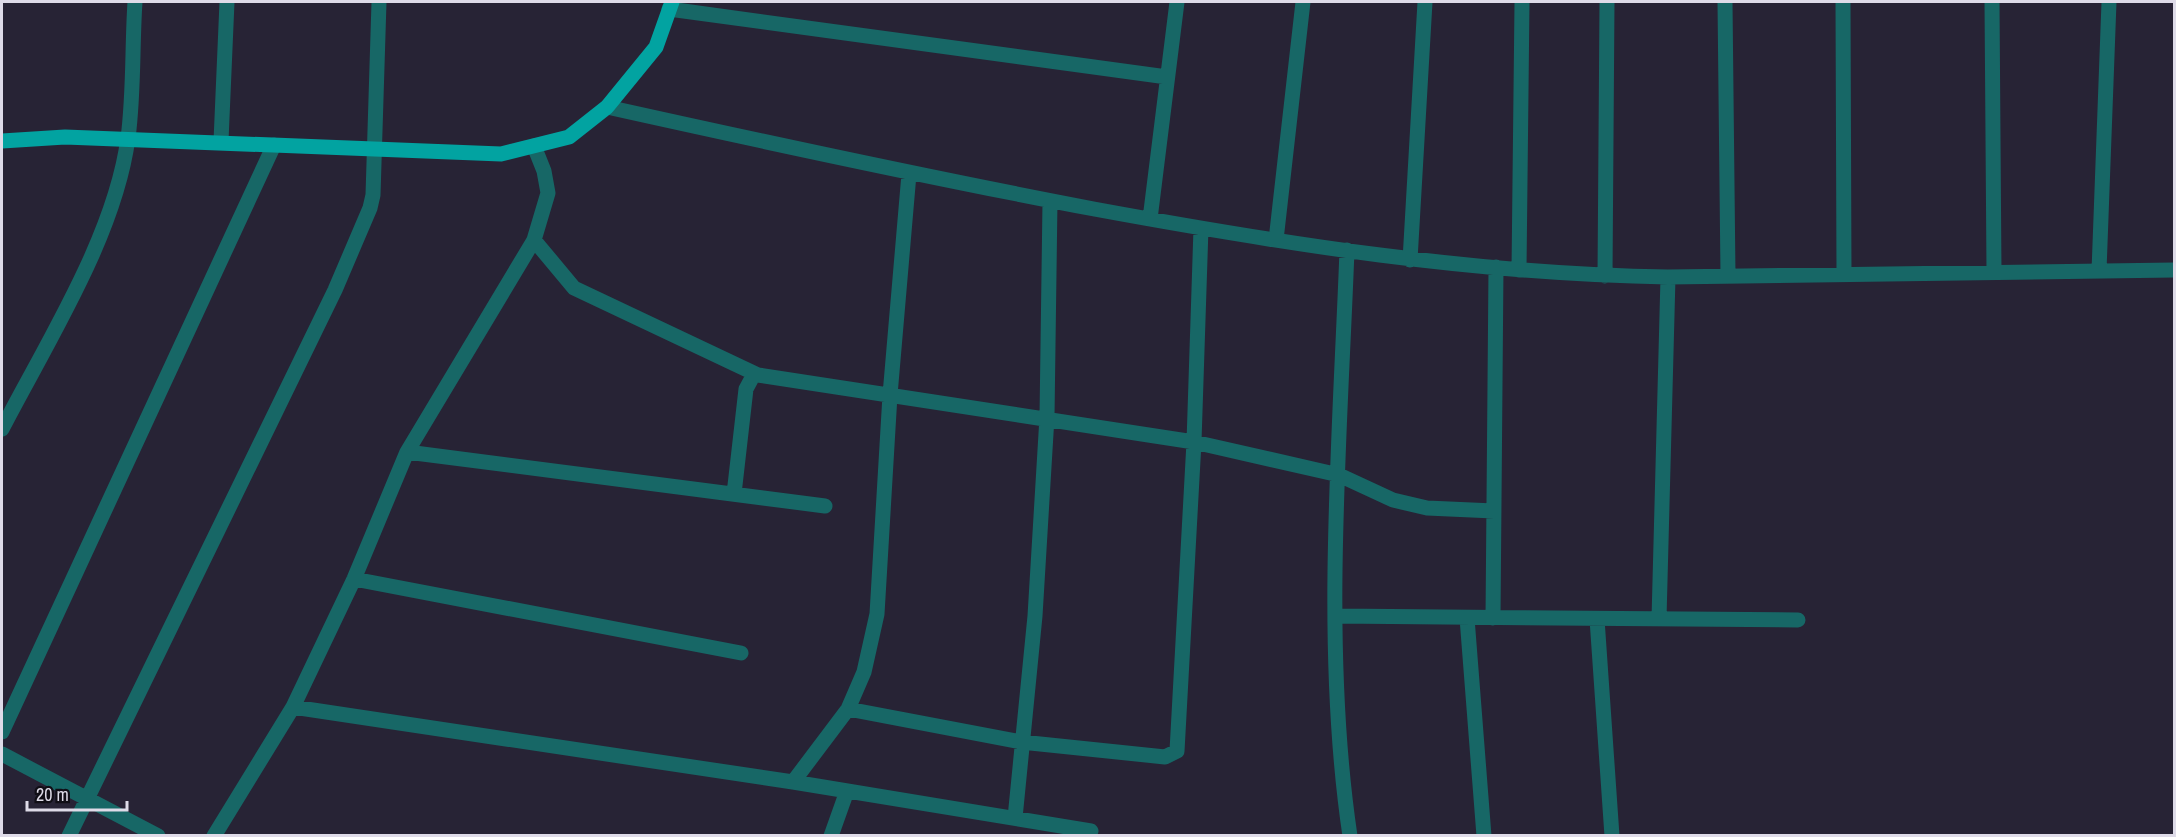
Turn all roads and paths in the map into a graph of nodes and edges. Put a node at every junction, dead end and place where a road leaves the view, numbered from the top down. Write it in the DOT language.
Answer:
graph roads {
  1 [pos="135,2"];
  2 [pos="227,2"];
  3 [pos="380,2"];
  4 [pos="1177,2"];
  5 [pos="1303,2"];
  6 [pos="1425,2"];
  7 [pos="1522,2"];
  8 [pos="1606,2"];
  9 [pos="1725,2"];
  10 [pos="1843,2"];
  11 [pos="1992,2"];
  12 [pos="2109,2"];
  13 [pos="670,5"];
  14 [pos="1167,77"];
  15 [pos="607,107"];
  16 [pos="128,138"];
  17 [pos="221,141"];
  18 [pos="3,145"];
  19 [pos="274,145"];
  20 [pos="534,146"];
  21 [pos="373,150"];
  22 [pos="909,174"];
  23 [pos="1050,201"];
  24 [pos="1150,219"];
  25 [pos="1201,228"];
  26 [pos="534,240"];
  27 [pos="1276,240"];
  28 [pos="1347,250"];
  29 [pos="1410,260"];
  30 [pos="1496,267"];
  31 [pos="1519,270"];
  32 [pos="2175,270"];
  33 [pos="2099,271"];
  34 [pos="1994,272"];
  35 [pos="1844,274"];
  36 [pos="1605,276"];
  37 [pos="1728,276"];
  38 [pos="1668,277"];
  39 [pos="758,375"];
  40 [pos="890,395"];
  41 [pos="1047,417"];
  42 [pos="2,429"];
  43 [pos="1194,442"];
  44 [pos="407,452"];
  45 [pos="1339,475"];
  46 [pos="734,494"];
  47 [pos="825,506"];
  48 [pos="1494,511"];
  49 [pos="354,579"];
  50 [pos="1336,615"];
  51 [pos="1467,618"];
  52 [pos="1493,618"];
  53 [pos="1597,619"];
  54 [pos="1659,619"];
  55 [pos="1798,620"];
  56 [pos="741,652"];
  57 [pos="293,707"];
  58 [pos="848,709"];
  59 [pos="2,732"];
  60 [pos="1021,742"];
  61 [pos="2,754"];
  62 [pos="793,782"];
  63 [pos="847,790"];
  64 [pos="88,800"];
  65 [pos="1015,818"];
  66 [pos="1091,831"];
  67 [pos="69,836"];
  68 [pos="158,836"];
  69 [pos="214,836"];
  70 [pos="831,836"];
  71 [pos="1350,836"];
  72 [pos="1484,836"];
  73 [pos="1612,836"];
  1 -- 16 [label="street"];
  2 -- 17 [label="street"];
  3 -- 21 [label="street"];
  4 -- 14 [label="street"];
  5 -- 27 [label="street"];
  6 -- 29 [label="street"];
  7 -- 31 [label="street"];
  8 -- 36 [label="street"];
  9 -- 37 [label="street"];
  10 -- 35 [label="street"];
  11 -- 34 [label="street"];
  12 -- 33 [label="street"];
  13 -- 14 [label="street"];
  13 -- 15 [label="main road"];
  14 -- 24 [label="street"];
  15 -- 20 [label="main road"];
  15 -- 22 [label="street"];
  16 -- 17 [label="main road"];
  16 -- 18 [label="main road"];
  16 -- 42 [label="street"];
  17 -- 19 [label="main road"];
  19 -- 21 [label="main road"];
  19 -- 59 [label="street"];
  20 -- 21 [label="main road"];
  20 -- 26 [label="street"];
  21 -- 64 [label="street"];
  22 -- 23 [label="street"];
  22 -- 40 [label="street"];
  23 -- 24 [label="street"];
  23 -- 41 [label="street"];
  24 -- 25 [label="street"];
  25 -- 27 [label="street"];
  25 -- 43 [label="street"];
  26 -- 39 [label="street"];
  26 -- 44 [label="street"];
  27 -- 28 [label="street"];
  28 -- 29 [label="street"];
  28 -- 45 [label="street"];
  29 -- 30 [label="street"];
  30 -- 31 [label="street"];
  30 -- 48 [label="street"];
  31 -- 36 [label="street"];
  32 -- 33 [label="street"];
  33 -- 34 [label="street"];
  34 -- 35 [label="street"];
  35 -- 37 [label="street"];
  36 -- 38 [label="street"];
  37 -- 38 [label="street"];
  38 -- 54 [label="street"];
  39 -- 40 [label="street"];
  39 -- 46 [label="street"];
  40 -- 41 [label="street"];
  40 -- 58 [label="street"];
  41 -- 43 [label="street"];
  41 -- 60 [label="street"];
  43 -- 45 [label="street"];
  43 -- 60 [label="street"];
  44 -- 46 [label="street"];
  44 -- 49 [label="street"];
  45 -- 48 [label="street"];
  45 -- 50 [label="street"];
  46 -- 47 [label="street"];
  48 -- 52 [label="street"];
  49 -- 56 [label="street"];
  49 -- 57 [label="street"];
  50 -- 51 [label="street"];
  50 -- 71 [label="street"];
  51 -- 52 [label="street"];
  51 -- 72 [label="street"];
  52 -- 53 [label="street"];
  53 -- 54 [label="street"];
  53 -- 73 [label="street"];
  54 -- 55 [label="street"];
  57 -- 62 [label="street"];
  57 -- 69 [label="street"];
  58 -- 60 [label="street"];
  58 -- 62 [label="street"];
  60 -- 65 [label="street"];
  61 -- 64 [label="street"];
  62 -- 63 [label="street"];
  63 -- 65 [label="street"];
  63 -- 70 [label="street"];
  64 -- 67 [label="street"];
  64 -- 68 [label="street"];
  65 -- 66 [label="street"];
}
